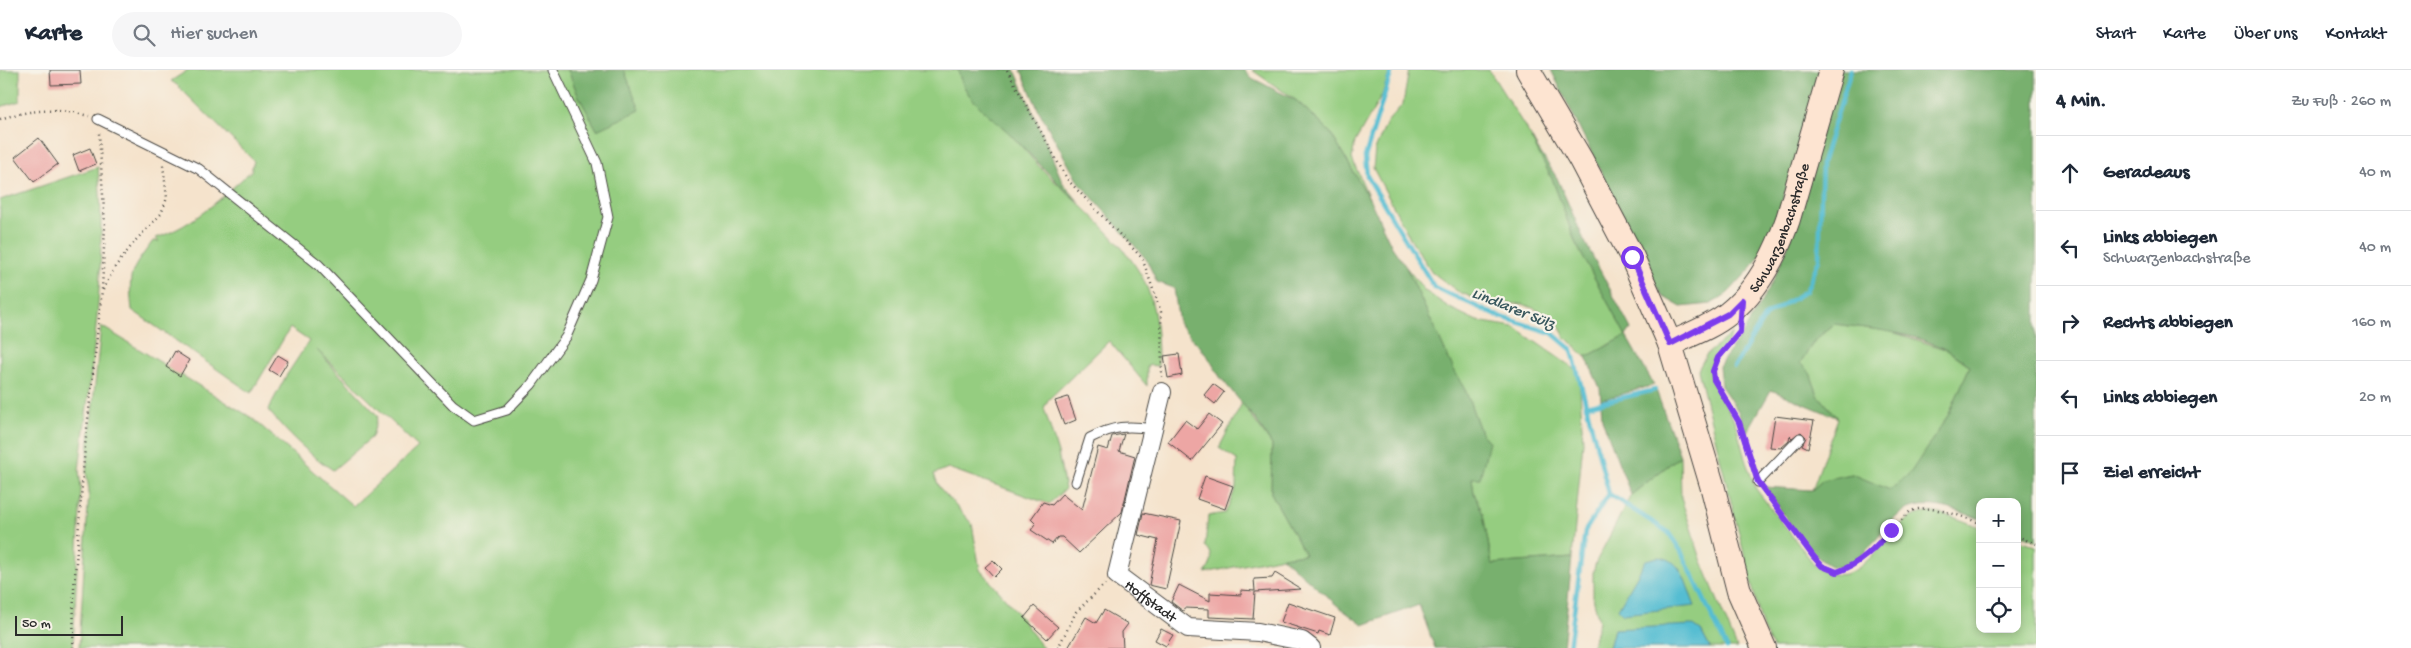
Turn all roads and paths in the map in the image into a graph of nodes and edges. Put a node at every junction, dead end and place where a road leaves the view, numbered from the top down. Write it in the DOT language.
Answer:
graph roads {
  1 [pos="553,70"];
  2 [pos="1007,70"];
  3 [pos="1528,70"];
  4 [pos="1830,70"];
  5 [pos="0,119"];
  6 [pos="98,119"];
  7 [pos="153,146"];
  8 [pos="102,290"];
  9 [pos="1742,300"];
  10 [pos="1670,344"];
  11 [pos="1162,392"];
  12 [pos="1153,429"];
  13 [pos="1800,438"];
  14 [pos="1076,482"];
  15 [pos="1758,482"];
  16 [pos="1976,522"];
  17 [pos="2021,538"];
  18 [pos="2036,544"];
  19 [pos="1116,575"];
  20 [pos="73,648"];
  21 [pos="1058,648"];
  22 [pos="1311,648"];
  23 [pos="1764,648"];
  1 -- 7 [label="lane"];
  2 -- 11 [label="path"];
  3 -- 10 [label="main road"];
  4 -- 9 [label="main road, Schwarzenbachstraße"];
  5 -- 6 [label="path"];
  6 -- 7 [label="lane"];
  6 -- 8 [label="path"];
  7 -- 8 [label="path"];
  8 -- 20 [label="path"];
  9 -- 10 [label="main road, Schwarzenbachstraße"];
  9 -- 15 [label="path"];
  10 -- 23 [label="main road"];
  11 -- 12 [label="street, Hoffstadt"];
  12 -- 14 [label="lane"];
  12 -- 19 [label="street, Hoffstadt"];
  13 -- 15 [label="lane"];
  15 -- 16 [label="path"];
  17 -- 18 [label="path"];
  19 -- 21 [label="path"];
  19 -- 22 [label="street, Hoffstadt"];
}
